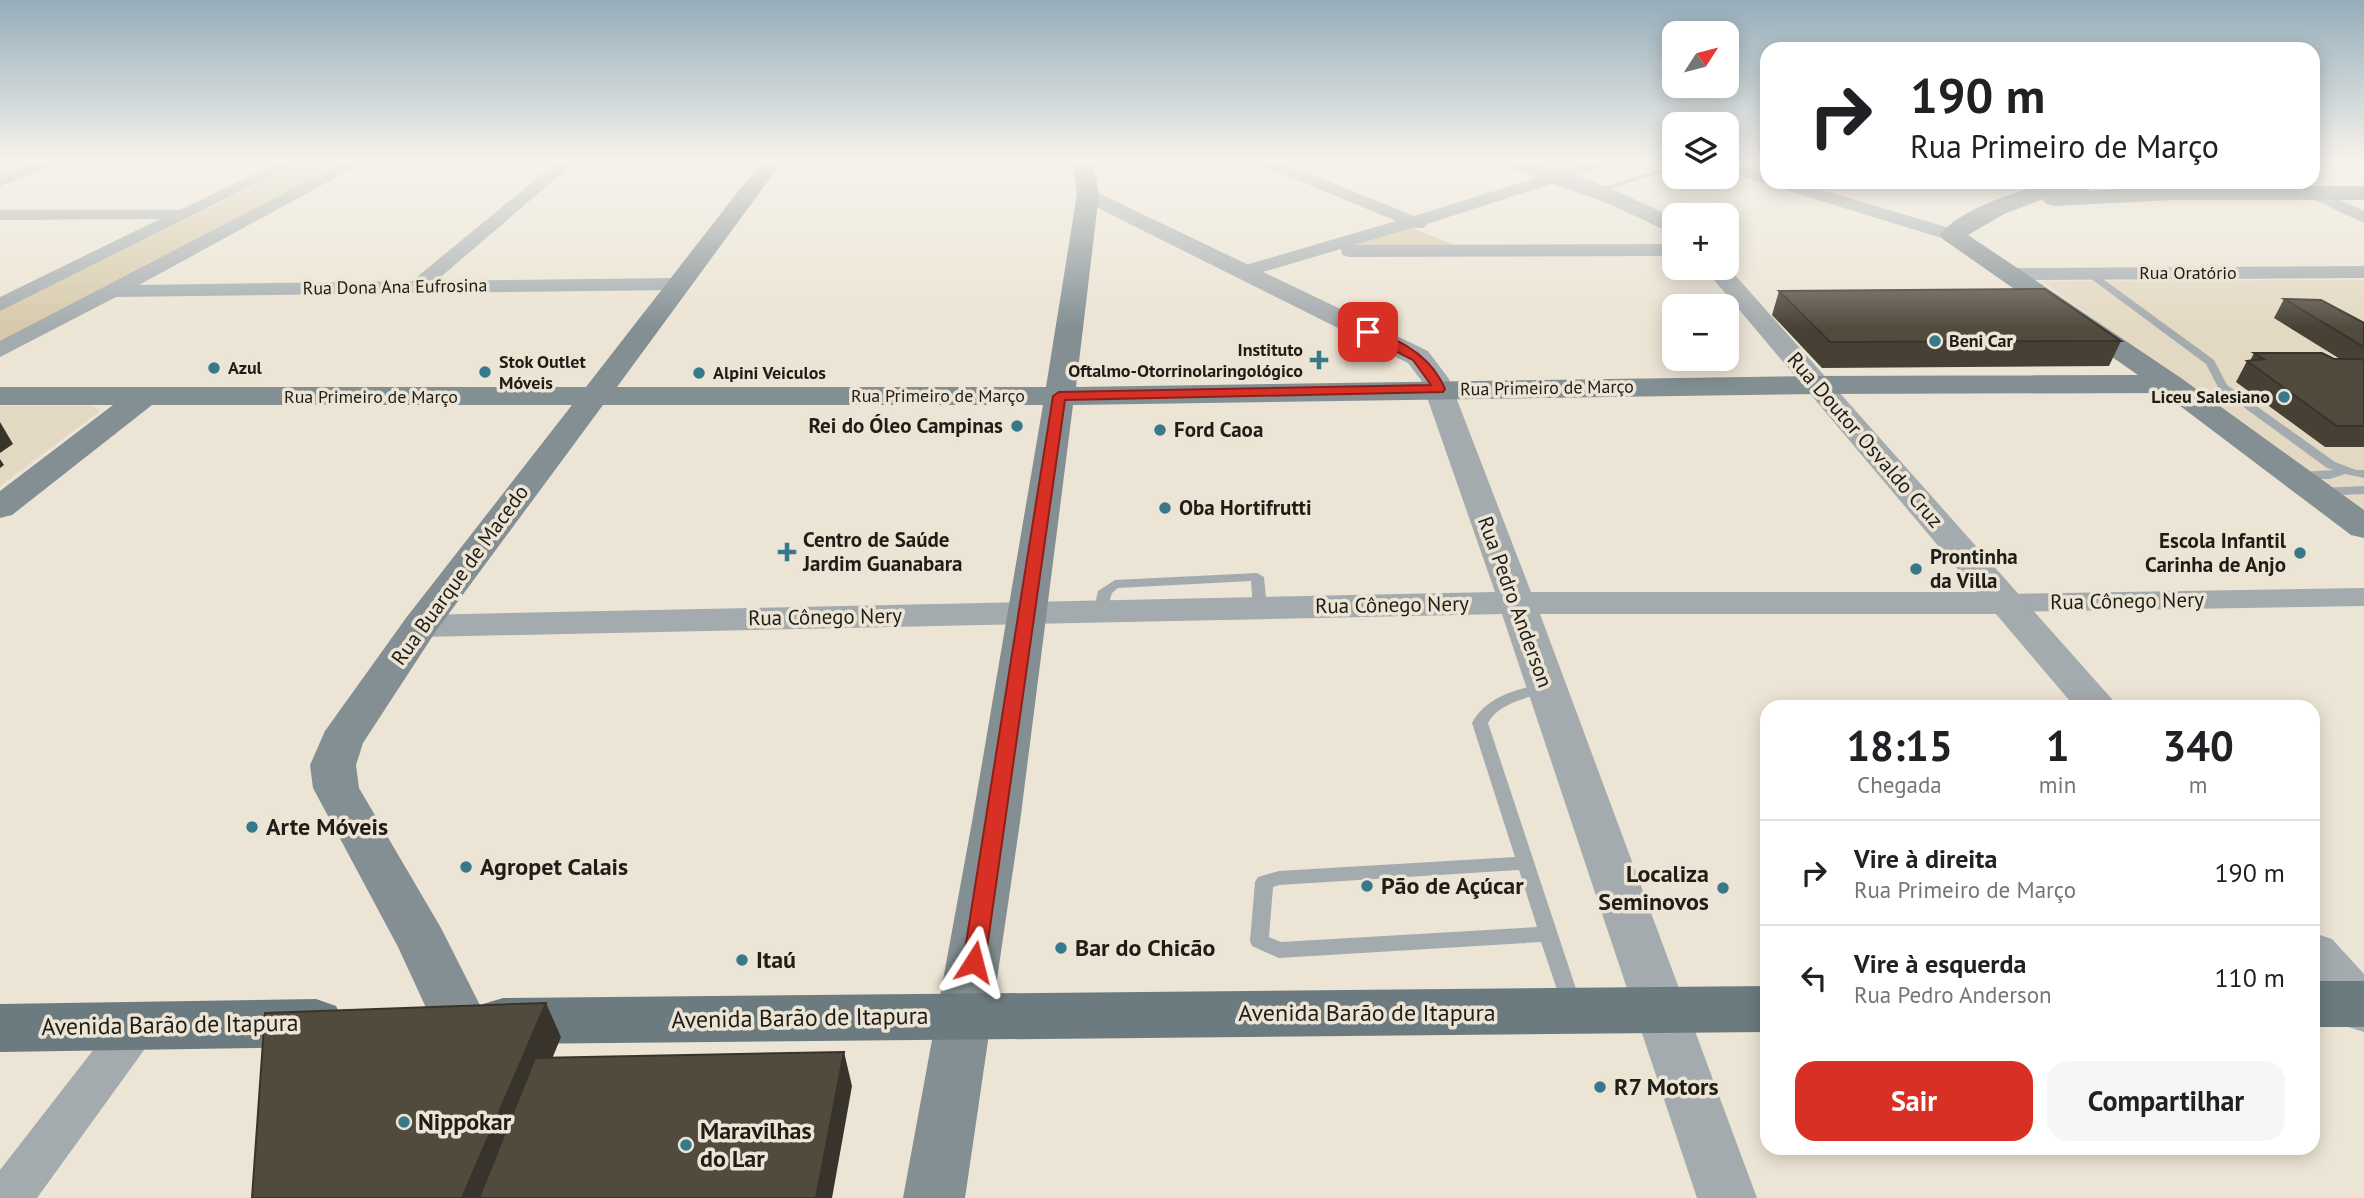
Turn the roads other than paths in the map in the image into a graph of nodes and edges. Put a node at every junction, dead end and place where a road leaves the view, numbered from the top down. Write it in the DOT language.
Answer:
graph roads {
  1 [pos="176,218"];
  2 [pos="250,218"];
  3 [pos="500,218"];
  4 [pos="729,218"];
  5 [pos="1080,218"];
  6 [pos="1154,218"];
  7 [pos="1403,218"];
  8 [pos="1426,218"];
  9 [pos="1913,218"];
  10 [pos="1980,218"];
  11 [pos="1413,222"];
  12 [pos="1958,230"];
  13 [pos="1662,250"];
  14 [pos="1483,251"];
  15 [pos="1313,252"];
  16 [pos="1246,271"];
  17 [pos="2364,272"];
  18 [pos="2089,273"];
  19 [pos="2013,274"];
  20 [pos="1726,280"];
  21 [pos="678,284"];
  22 [pos="418,287"];
  23 [pos="113,290"];
  24 [pos="0,305"];
  25 [pos="0,350"];
  26 [pos="2170,384"];
  27 [pos="1817,385"];
  28 [pos="1439,389"];
  29 [pos="0,396"];
  30 [pos="592,396"];
  31 [pos="1059,396"];
  32 [pos="143,397"];
  33 [pos="2344,471"];
  34 [pos="2364,474"];
  35 [pos="2306,484"];
  36 [pos="2364,490"];
  37 [pos="0,508"];
  38 [pos="2364,527"];
  39 [pos="2364,597"];
  40 [pos="1517,603"];
  41 [pos="2006,603"];
  42 [pos="1029,612"];
  43 [pos="420,626"];
  44 [pos="1546,687"];
  45 [pos="2091,700"];
  46 [pos="1526,863"];
  47 [pos="1549,934"];
  48 [pos="2320,962"];
  49 [pos="2350,1005"];
  50 [pos="1760,1010"];
  51 [pos="1658,1011"];
  52 [pos="1574,1012"];
  53 [pos="966,1016"];
  54 [pos="460,1021"];
  55 [pos="137,1026"];
  56 [pos="0,1028"];
  57 [pos="8,1198"];
  58 [pos="934,1198"];
  59 [pos="1727,1198"];
  1 -- 24 [label="street"];
  2 -- 23 [label="street"];
  3 -- 22 [label="street"];
  4 -- 21 [label="main road, Rua Buarque de Macedo"];
  5 -- 31 [label="main road"];
  6 -- 16 [label="street, Rua Pedro Anderson"];
  7 -- 11 [label="street"];
  8 -- 11 [label="street"];
  9 -- 12 [label="street"];
  10 -- 12 [label="main road"];
  11 -- 14 [label="street"];
  11 -- 15 [label="street"];
  12 -- 19 [label="main road"];
  13 -- 14 [label="street"];
  14 -- 15 [label="street"];
  15 -- 16 [label="street"];
  16 -- 28 [label="street, Rua Pedro Anderson"];
  17 -- 18 [label="street, Rua Oratório"];
  18 -- 19 [label="street, Rua Oratório"];
  18 -- 33 [label="lane"];
  19 -- 26 [label="main road"];
  20 -- 27 [label="street, Rua Doutor Osvaldo Cruz"];
  21 -- 22 [label="street, Rua Dona Ana Eufrosina"];
  21 -- 30 [label="main road, Rua Buarque de Macedo"];
  22 -- 23 [label="street, Rua Dona Ana Eufrosina"];
  23 -- 25 [label="street"];
  26 -- 27 [label="main road, Rua Primeiro de Março"];
  26 -- 35 [label="main road"];
  27 -- 28 [label="main road, Rua Primeiro de Março"];
  27 -- 41 [label="street, Rua Doutor Osvaldo Cruz"];
  28 -- 31 [label="main road, Rua Primeiro de Março"];
  28 -- 40 [label="street, Rua Pedro Anderson"];
  29 -- 32 [label="main road, Rua Primeiro de Março"];
  30 -- 31 [label="main road, Rua Primeiro de Março"];
  30 -- 32 [label="main road, Rua Primeiro de Março"];
  30 -- 43 [label="main road, Rua Buarque de Macedo"];
  31 -- 42 [label="main road"];
  32 -- 37 [label="main road"];
  33 -- 34 [label="lane"];
  33 -- 35 [label="lane"];
  35 -- 36 [label="lane"];
  35 -- 38 [label="main road"];
  39 -- 41 [label="street, Rua Cônego Nery"];
  40 -- 41 [label="street, Rua Cônego Nery"];
  40 -- 42 [label="street, Rua Cônego Nery"];
  40 -- 44 [label="street, Rua Pedro Anderson"];
  41 -- 45 [label="street, Rua Doutor Osvaldo Cruz"];
  42 -- 43 [label="street, Rua Cônego Nery"];
  42 -- 53 [label="main road"];
  43 -- 54 [label="main road, Rua Buarque de Macedo"];
  44 -- 46 [label="lane"];
  44 -- 51 [label="street, Rua Pedro Anderson"];
  46 -- 47 [label="lane"];
  46 -- 47 [label="lane"];
  47 -- 52 [label="lane"];
  48 -- 49 [label="street"];
  50 -- 51 [label="main road, Avenida Barão de Itapura"];
  51 -- 52 [label="main road, Avenida Barão de Itapura"];
  51 -- 59 [label="street, Rua Pedro Anderson"];
  52 -- 53 [label="main road, Avenida Barão de Itapura"];
  53 -- 54 [label="main road, Avenida Barão de Itapura"];
  53 -- 58 [label="main road"];
  54 -- 55 [label="main road, Avenida Barão de Itapura"];
  55 -- 56 [label="main road, Avenida Barão de Itapura"];
  55 -- 57 [label="street"];
}
